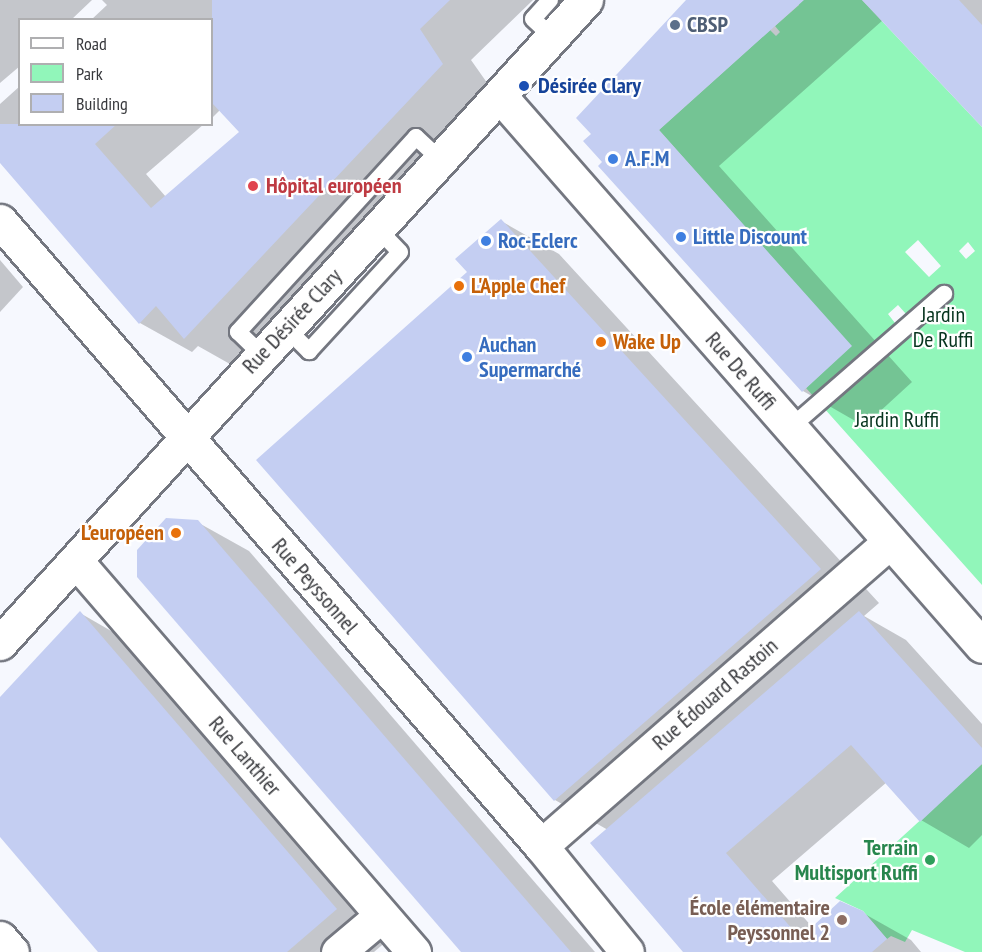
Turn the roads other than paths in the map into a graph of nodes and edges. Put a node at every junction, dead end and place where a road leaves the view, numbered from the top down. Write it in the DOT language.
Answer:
graph roads {
  1 [pos="550,0"];
  2 [pos="586,0"];
  3 [pos="552,37"];
  4 [pos="500,96"];
  5 [pos="440,159"];
  6 [pos="0,221"];
  7 [pos="944,294"];
  8 [pos="261,354"];
  9 [pos="791,427"];
  10 [pos="188,439"];
  11 [pos="890,542"];
  12 [pos="76,561"];
  13 [pos="0,643"];
  14 [pos="982,646"];
  15 [pos="541,846"];
  16 [pos="382,915"];
  17 [pos="0,938"];
  18 [pos="12,952"];
  19 [pos="338,952"];
  20 [pos="414,952"];
  21 [pos="627,952"];
  1 -- 3 [label="lane"];
  2 -- 3 [label="street, Rue Désirée Clary"];
  3 -- 4 [label="street, Rue Désirée Clary"];
  4 -- 5 [label="street, Rue Désirée Clary"];
  4 -- 9 [label="street, Rue De Ruffi"];
  5 -- 8 [label="street, Rue Désirée Clary"];
  5 -- 8 [label="lane"];
  6 -- 10 [label="street, Rue Peyssonnel"];
  7 -- 9 [label="lane"];
  8 -- 10 [label="street, Rue Désirée Clary"];
  9 -- 11 [label="street, Rue De Ruffi"];
  10 -- 12 [label="street, Rue Désirée Clary"];
  10 -- 15 [label="street, Rue Peyssonnel"];
  11 -- 14 [label="street, Rue De Ruffi"];
  11 -- 15 [label="street, Rue Édouard Rastoin"];
  12 -- 13 [label="street, Rue Désirée Clary"];
  12 -- 16 [label="street, Rue Lanthier"];
  15 -- 21 [label="street, Rue Peyssonnel"];
  16 -- 19 [label="street"];
  16 -- 20 [label="street, Rue Lanthier"];
  17 -- 18 [label="street"];
}
